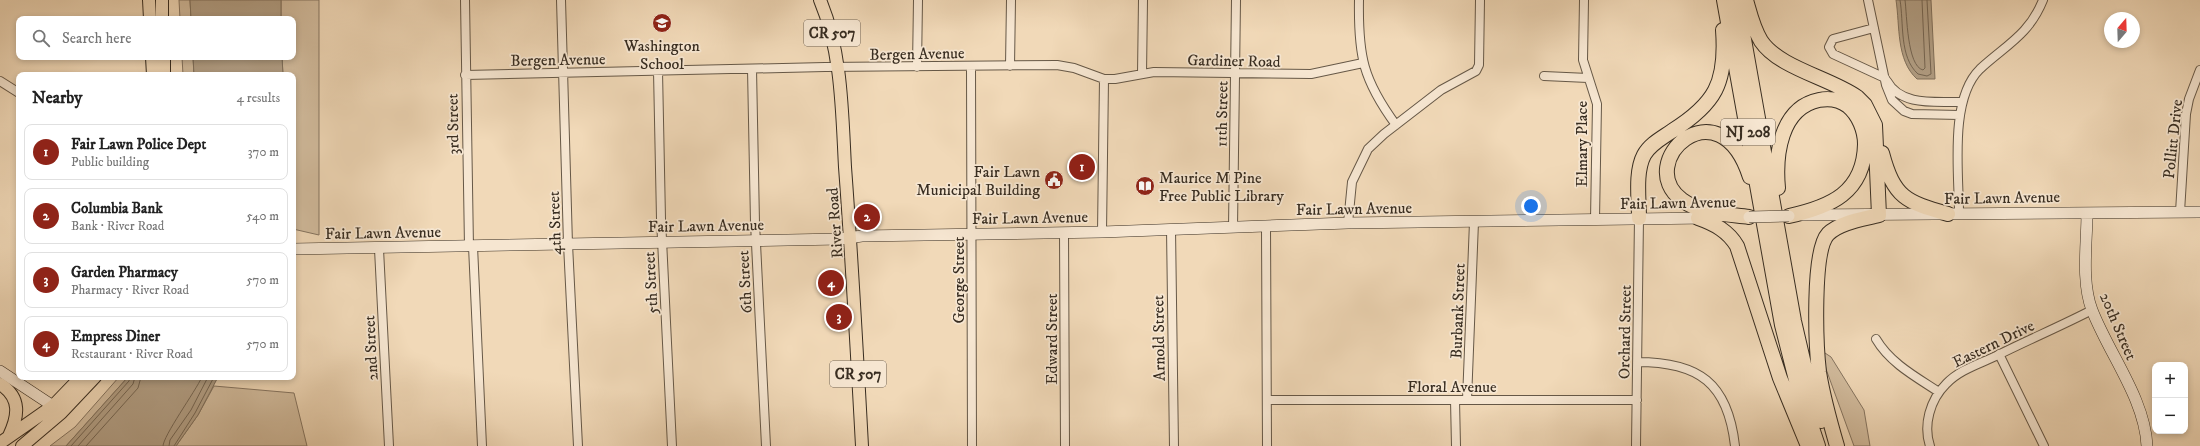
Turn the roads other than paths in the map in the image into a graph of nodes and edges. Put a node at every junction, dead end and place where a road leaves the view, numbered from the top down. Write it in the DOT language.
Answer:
graph roads {
  1 [pos="149,0"];
  2 [pos="162,0"];
  3 [pos="465,0"];
  4 [pos="561,0"];
  5 [pos="820,0"];
  6 [pos="918,0"];
  7 [pos="1011,0"];
  8 [pos="1143,0"];
  9 [pos="1236,0"];
  10 [pos="1359,0"];
  11 [pos="1480,0"];
  12 [pos="1584,0"];
  13 [pos="1719,0"];
  14 [pos="1724,0"];
  15 [pos="1737,0"];
  16 [pos="1746,0"];
  17 [pos="1868,0"];
  18 [pos="2043,0"];
  19 [pos="150,16"];
  20 [pos="162,16"];
  21 [pos="1874,28"];
  22 [pos="152,60"];
  23 [pos="164,60"];
  24 [pos="1363,64"];
  25 [pos="971,66"];
  26 [pos="1010,66"];
  27 [pos="917,67"];
  28 [pos="837,68"];
  29 [pos="752,69"];
  30 [pos="2200,70"];
  31 [pos="658,71"];
  32 [pos="153,72"];
  33 [pos="164,72"];
  34 [pos="563,73"];
  35 [pos="1142,74"];
  36 [pos="1235,74"];
  37 [pos="465,75"];
  38 [pos="1544,76"];
  39 [pos="1588,78"];
  40 [pos="1885,78"];
  41 [pos="1104,79"];
  42 [pos="0,81"];
  43 [pos="16,91"];
  44 [pos="1962,102"];
  45 [pos="1960,115"];
  46 [pos="1396,125"];
  47 [pos="1875,125"];
  48 [pos="2180,212"];
  49 [pos="2200,212"];
  50 [pos="2087,213"];
  51 [pos="1879,214"];
  52 [pos="1954,214"];
  53 [pos="1789,216"];
  54 [pos="1749,217"];
  55 [pos="1639,218"];
  56 [pos="1698,218"];
  57 [pos="1595,219"];
  58 [pos="1474,222"];
  59 [pos="1348,223"];
  60 [pos="1266,227"];
  61 [pos="1233,228"];
  62 [pos="1171,229"];
  63 [pos="1064,232"];
  64 [pos="1102,232"];
  65 [pos="972,234"];
  66 [pos="851,237"];
  67 [pos="756,240"];
  68 [pos="662,242"];
  69 [pos="568,244"];
  70 [pos="471,247"];
  71 [pos="379,248"];
  72 [pos="296,249"];
  73 [pos="1777,264"];
  74 [pos="2092,310"];
  75 [pos="1876,339"];
  76 [pos="1999,354"];
  77 [pos="1637,362"];
  78 [pos="0,370"];
  79 [pos="78,380"];
  80 [pos="92,380"];
  81 [pos="0,384"];
  82 [pos="1939,392"];
  83 [pos="1267,400"];
  84 [pos="1455,400"];
  85 [pos="1467,400"];
  86 [pos="1637,400"];
  87 [pos="53,406"];
  88 [pos="4,440"];
  89 [pos="22,446"];
  90 [pos="388,446"];
  91 [pos="482,446"];
  92 [pos="578,446"];
  93 [pos="672,446"];
  94 [pos="766,446"];
  95 [pos="862,446"];
  96 [pos="972,446"];
  97 [pos="1065,446"];
  98 [pos="1174,446"];
  99 [pos="1268,446"];
  100 [pos="1456,446"];
  101 [pos="1636,446"];
  102 [pos="1736,446"];
  103 [pos="1808,446"];
  104 [pos="1818,446"];
  105 [pos="1830,446"];
  106 [pos="1837,446"];
  107 [pos="1930,446"];
  108 [pos="2044,446"];
  109 [pos="2147,446"];
  1 -- 19 [label="main road"];
  2 -- 20 [label="main road"];
  3 -- 37 [label="street, 3rd Street"];
  4 -- 34 [label="street, 4th Street"];
  5 -- 28 [label="main road, River Road / CR 507"];
  6 -- 27 [label="street"];
  7 -- 26 [label="street"];
  8 -- 35 [label="street"];
  9 -- 36 [label="street, 11th Street"];
  10 -- 24 [label="street"];
  11 -- 46 [label="street"];
  12 -- 39 [label="street, Elmary Place"];
  13 -- 55 [label="highway"];
  14 -- 73 [label="highway, NJ 208"];
  15 -- 73 [label="highway, NJ 208"];
  16 -- 47 [label="highway"];
  17 -- 21 [label="street"];
  18 -- 44 [label="street"];
  21 -- 40 [label="street"];
  21 -- 40 [label="street"];
  22 -- 32 [label="main road"];
  23 -- 33 [label="main road"];
  24 -- 36 [label="street, Gardiner Road"];
  24 -- 46 [label="street"];
  25 -- 26 [label="street, Bergen Avenue"];
  25 -- 27 [label="street, Bergen Avenue"];
  25 -- 65 [label="street, George Street"];
  26 -- 41 [label="street, Bergen Avenue"];
  27 -- 28 [label="street, Bergen Avenue"];
  28 -- 29 [label="street, Bergen Avenue"];
  28 -- 66 [label="main road, River Road / CR 507"];
  29 -- 31 [label="street, Bergen Avenue"];
  29 -- 67 [label="street, 6th Street"];
  30 -- 48 [label="street, Pollitt Drive"];
  31 -- 34 [label="street, Bergen Avenue"];
  31 -- 68 [label="street, 5th Street"];
  34 -- 37 [label="street, Bergen Avenue"];
  34 -- 69 [label="street, 4th Street"];
  35 -- 36 [label="street, Gardiner Road"];
  35 -- 41 [label="street, Gardiner Road"];
  36 -- 61 [label="street, 11th Street"];
  37 -- 70 [label="street, 3rd Street"];
  38 -- 39 [label="street"];
  39 -- 57 [label="street, Elmary Place"];
  40 -- 44 [label="street"];
  40 -- 45 [label="street"];
  41 -- 64 [label="street"];
  42 -- 43 [label="street"];
  44 -- 45 [label="street"];
  45 -- 52 [label="street"];
  46 -- 59 [label="street"];
  47 -- 51 [label="highway"];
  47 -- 52 [label="highway"];
  48 -- 49 [label="main road, Fair Lawn Avenue"];
  48 -- 50 [label="main road, Fair Lawn Avenue"];
  50 -- 52 [label="main road, Fair Lawn Avenue"];
  50 -- 74 [label="main road, 20th Street"];
  51 -- 52 [label="main road, Fair Lawn Avenue"];
  51 -- 53 [label="main road, Fair Lawn Avenue"];
  51 -- 106 [label="highway"];
  53 -- 54 [label="main road, Fair Lawn Avenue, bridge"];
  53 -- 73 [label="highway"];
  54 -- 56 [label="main road, Fair Lawn Avenue"];
  54 -- 73 [label="highway"];
  55 -- 56 [label="main road, Fair Lawn Avenue"];
  55 -- 57 [label="main road, Fair Lawn Avenue"];
  55 -- 77 [label="street, Orchard Street"];
  56 -- 103 [label="highway"];
  57 -- 58 [label="main road, Fair Lawn Avenue"];
  58 -- 59 [label="main road, Fair Lawn Avenue"];
  58 -- 85 [label="street, Burbank Street"];
  59 -- 60 [label="main road, Fair Lawn Avenue"];
  60 -- 61 [label="main road, Fair Lawn Avenue"];
  60 -- 83 [label="street"];
  61 -- 62 [label="main road, Fair Lawn Avenue"];
  62 -- 64 [label="main road, Fair Lawn Avenue"];
  62 -- 98 [label="street, Arnold Street"];
  63 -- 64 [label="main road, Fair Lawn Avenue"];
  63 -- 65 [label="main road, Fair Lawn Avenue"];
  63 -- 97 [label="street, Edward Street"];
  65 -- 66 [label="main road, Fair Lawn Avenue"];
  65 -- 96 [label="street, George Street"];
  66 -- 67 [label="main road, Fair Lawn Avenue"];
  66 -- 95 [label="main road, River Road / CR 507"];
  67 -- 68 [label="main road, Fair Lawn Avenue"];
  67 -- 94 [label="street, 6th Street"];
  68 -- 69 [label="main road, Fair Lawn Avenue"];
  68 -- 93 [label="street, 5th Street"];
  69 -- 70 [label="main road, Fair Lawn Avenue"];
  69 -- 92 [label="street, 4th Street"];
  70 -- 71 [label="main road, Fair Lawn Avenue"];
  70 -- 91 [label="street, 3rd Street"];
  71 -- 72 [label="main road, Fair Lawn Avenue"];
  71 -- 90 [label="street, 2nd Street"];
  73 -- 104 [label="highway, NJ 208"];
  73 -- 105 [label="highway, NJ 208"];
  74 -- 76 [label="street, Eastern Drive"];
  74 -- 109 [label="main road, 20th Street"];
  75 -- 82 [label="street"];
  76 -- 82 [label="street, Eastern Drive"];
  76 -- 108 [label="street"];
  77 -- 86 [label="street, Orchard Street"];
  77 -- 102 [label="street"];
  78 -- 87 [label="main road"];
  79 -- 87 [label="main road"];
  80 -- 89 [label="main road"];
  81 -- 88 [label="main road"];
  82 -- 107 [label="street, Eastern Drive"];
  83 -- 84 [label="street, Floral Avenue"];
  83 -- 99 [label="street"];
  84 -- 85 [label="street, Floral Avenue"];
  84 -- 100 [label="street"];
  85 -- 86 [label="street, Floral Avenue"];
  86 -- 101 [label="street, Orchard Street"];
  87 -- 88 [label="main road"];
}
